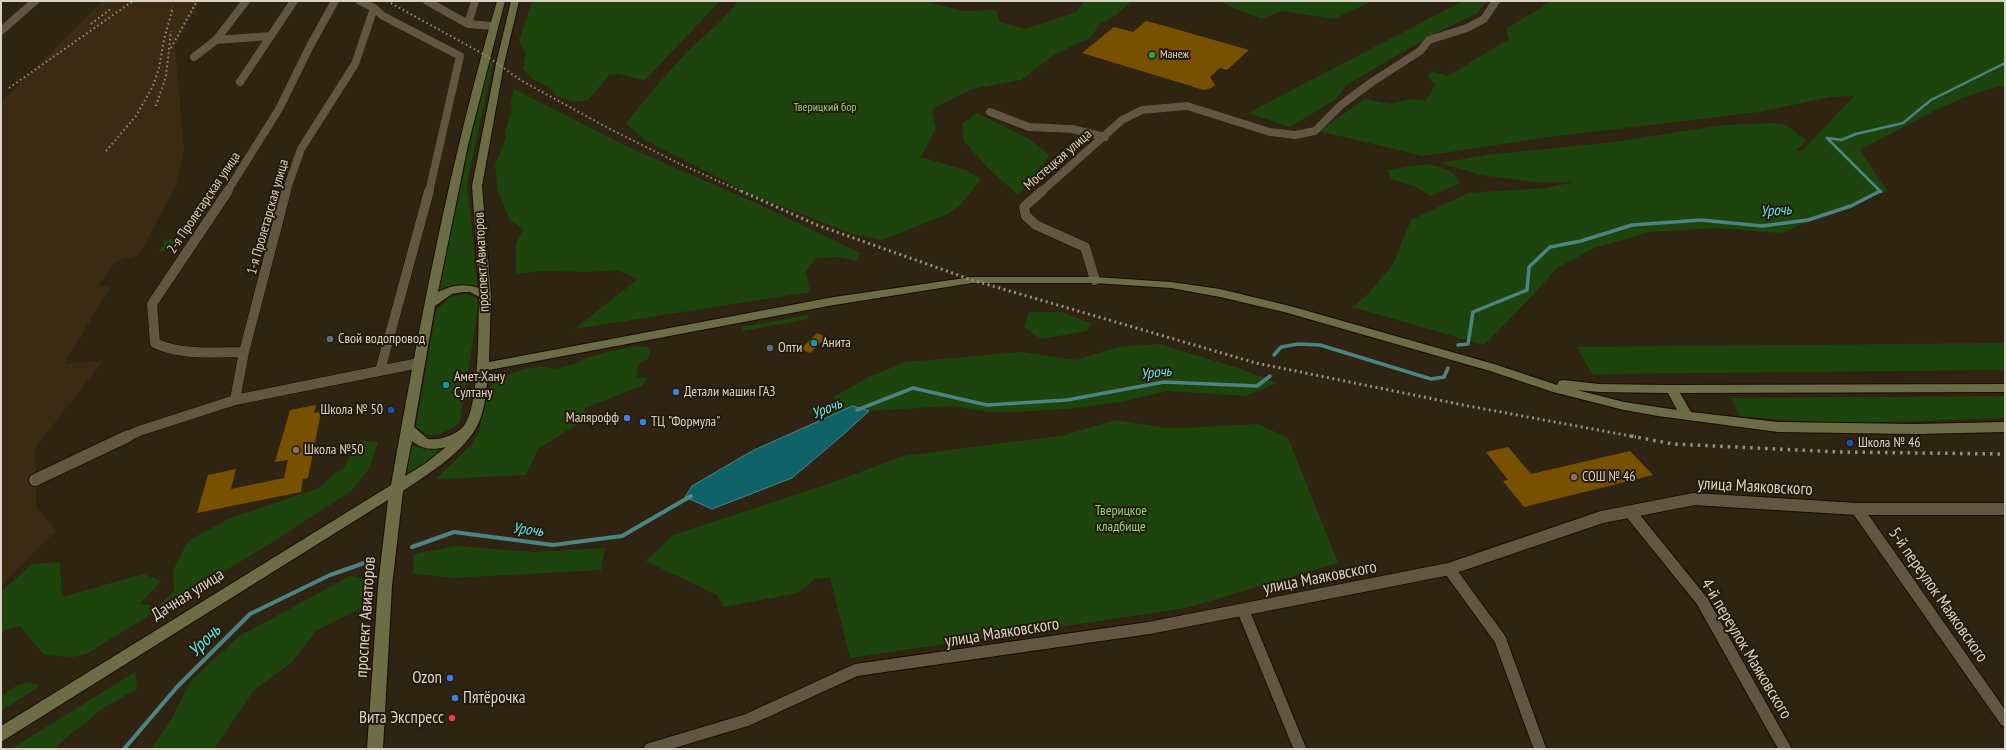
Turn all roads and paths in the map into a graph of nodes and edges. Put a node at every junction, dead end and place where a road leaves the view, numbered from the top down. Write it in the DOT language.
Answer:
graph roads {
  1 [pos="35,1"];
  2 [pos="246,1"];
  3 [pos="294,1"];
  4 [pos="335,1"];
  5 [pos="360,1"];
  6 [pos="427,1"];
  7 [pos="475,1"];
  8 [pos="501,1"];
  9 [pos="516,1"];
  10 [pos="1496,1"];
  11 [pos="374,8"];
  12 [pos="468,24"];
  13 [pos="493,26"];
  14 [pos="1,31"];
  15 [pos="270,36"];
  16 [pos="216,40"];
  17 [pos="194,57"];
  18 [pos="240,82"];
  19 [pos="990,112"];
  20 [pos="1105,137"];
  21 [pos="1095,280"];
  22 [pos="485,295"];
  23 [pos="429,306"];
  24 [pos="244,352"];
  25 [pos="419,363"];
  26 [pos="483,366"];
  27 [pos="380,371"];
  28 [pos="1528,379"];
  29 [pos="2005,388"];
  30 [pos="1672,389"];
  31 [pos="235,400"];
  32 [pos="1687,416"];
  33 [pos="472,424"];
  34 [pos="2005,426"];
  35 [pos="408,428"];
  36 [pos="35,480"];
  37 [pos="395,489"];
  38 [pos="1857,509"];
  39 [pos="2005,509"];
  40 [pos="1630,512"];
  41 [pos="1449,569"];
  42 [pos="1243,610"];
  43 [pos="2005,720"];
  44 [pos="1,735"];
  45 [pos="375,749"];
  46 [pos="650,749"];
  47 [pos="1300,749"];
  48 [pos="1540,749"];
  49 [pos="1785,749"];
  1 -- 14 [label="street"];
  2 -- 16 [label="street"];
  3 -- 15 [label="street"];
  4 -- 24 [label="street, 2-я Пролетарская улица"];
  5 -- 11 [label="street"];
  6 -- 12 [label="street"];
  7 -- 12 [label="street"];
  8 -- 13 [label="main road, проспект Авиаторов"];
  9 -- 22 [label="main road, проспект Авиаторов"];
  10 -- 20 [label="street, Мостецкая улица"];
  11 -- 24 [label="street, 1-я Пролетарская улица"];
  11 -- 27 [label="street"];
  12 -- 13 [label="street"];
  13 -- 23 [label="main road, проспект Авиаторов"];
  15 -- 16 [label="street"];
  15 -- 18 [label="street"];
  16 -- 17 [label="street"];
  19 -- 20 [label="street"];
  20 -- 21 [label="street, Мостецкая улица"];
  21 -- 26 [label="main road"];
  21 -- 28 [label="main road"];
  22 -- 23 [label="main road"];
  22 -- 26 [label="main road, проспект Авиаторов"];
  23 -- 25 [label="main road, проспект Авиаторов"];
  24 -- 31 [label="street, 1-я Пролетарская улица"];
  25 -- 27 [label="street"];
  25 -- 35 [label="main road, проспект Авиаторов"];
  26 -- 33 [label="main road, проспект Авиаторов"];
  27 -- 31 [label="street"];
  28 -- 30 [label="main road"];
  28 -- 32 [label="main road"];
  29 -- 30 [label="main road"];
  30 -- 32 [label="main road"];
  31 -- 36 [label="street"];
  32 -- 34 [label="main road"];
  33 -- 35 [label="main road"];
  33 -- 37 [label="main road, проспект Авиаторов"];
  35 -- 37 [label="main road, проспект Авиаторов"];
  37 -- 44 [label="main road, Дачная улица"];
  37 -- 45 [label="main road, проспект Авиаторов"];
  38 -- 39 [label="street, улица Маяковского"];
  38 -- 40 [label="street, улица Маяковского"];
  38 -- 43 [label="street, 5-й переулок Маяковского"];
  40 -- 41 [label="street, улица Маяковского"];
  40 -- 49 [label="street, 4-й переулок Маяковского"];
  41 -- 42 [label="street, улица Маяковского"];
  41 -- 48 [label="street"];
  42 -- 46 [label="street, улица Маяковского"];
  42 -- 47 [label="street"];
}
